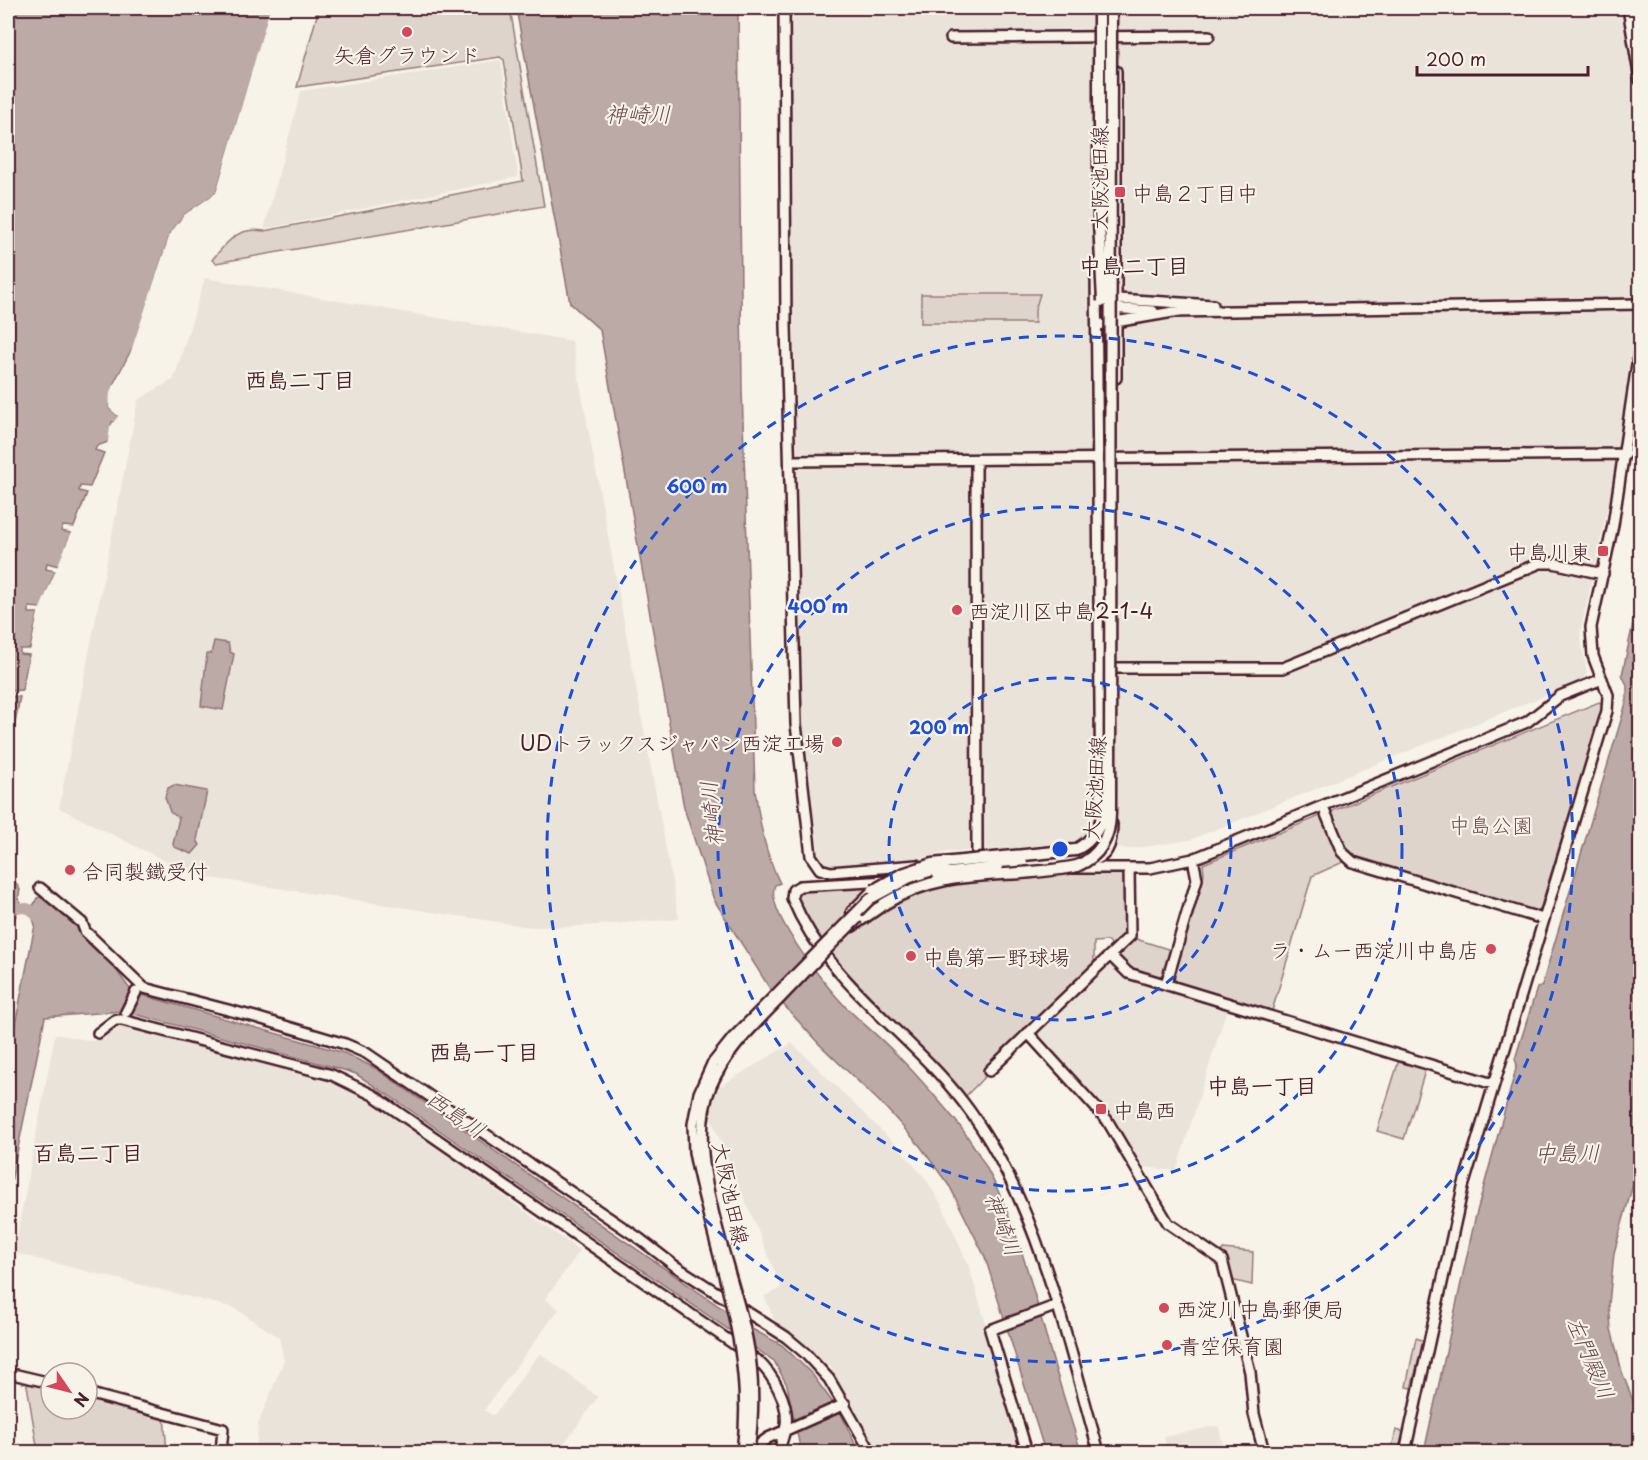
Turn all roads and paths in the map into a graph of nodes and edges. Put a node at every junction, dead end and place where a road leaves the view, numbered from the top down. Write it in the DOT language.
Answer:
graph roads {
  1 [pos="784,8"];
  2 [pos="1094,8"];
  3 [pos="1100,8"];
  4 [pos="1106,8"];
  5 [pos="1114,8"];
  6 [pos="1628,8"];
  7 [pos="1209,36"];
  8 [pos="1105,37"];
  9 [pos="951,38"];
  10 [pos="1641,80"];
  11 [pos="1096,278"];
  12 [pos="1096,291"];
  13 [pos="1117,299"];
  14 [pos="1641,304"];
  15 [pos="1276,308"];
  16 [pos="1117,310"];
  17 [pos="1173,312"];
  18 [pos="1117,321"];
  19 [pos="1098,325"];
  20 [pos="1641,344"];
  21 [pos="1626,454"];
  22 [pos="1114,458"];
  23 [pos="791,460"];
  24 [pos="976,460"];
  25 [pos="1099,460"];
  26 [pos="1603,574"];
  27 [pos="1100,668"];
  28 [pos="1115,668"];
  29 [pos="1602,679"];
  30 [pos="1323,807"];
  31 [pos="1056,852"];
  32 [pos="977,856"];
  33 [pos="1193,859"];
  34 [pos="1022,864"];
  35 [pos="1129,869"];
  36 [pos="40,888"];
  37 [pos="1543,920"];
  38 [pos="835,937"];
  39 [pos="1110,955"];
  40 [pos="1166,984"];
  41 [pos="136,992"];
  42 [pos="126,1012"];
  43 [pos="98,1033"];
  44 [pos="1028,1033"];
  45 [pos="989,1071"];
  46 [pos="1493,1084"];
  47 [pos="1053,1307"];
  48 [pos="17,1375"];
  49 [pos="39,1380"];
  50 [pos="99,1396"];
  51 [pos="843,1405"];
  52 [pos="784,1430"];
  53 [pos="221,1452"];
  54 [pos="742,1452"];
  55 [pos="749,1452"];
  56 [pos="781,1452"];
  57 [pos="871,1452"];
  58 [pos="1027,1452"];
  59 [pos="1099,1452"];
  60 [pos="1264,1452"];
  61 [pos="1405,1452"];
  1 -- 23 [label="street"];
  2 -- 8 [label="street, 大阪池田線"];
  3 -- 11 [label="highway, bridge"];
  3 -- 38 [label="highway, bridge"];
  4 -- 8 [label="highway"];
  5 -- 8 [label="street, 大阪池田線"];
  5 -- 38 [label="highway, bridge"];
  6 -- 10 [label="street"];
  7 -- 8 [label="street"];
  8 -- 9 [label="street"];
  8 -- 11 [label="street, 大阪池田線"];
  8 -- 13 [label="street, 大阪池田線"];
  11 -- 12 [label="street, 大阪池田線"];
  12 -- 16 [label="street"];
  12 -- 19 [label="street, 大阪池田線"];
  13 -- 15 [label="street"];
  13 -- 16 [label="street, 大阪池田線"];
  14 -- 15 [label="street"];
  15 -- 17 [label="street"];
  16 -- 17 [label="street"];
  16 -- 18 [label="street, 大阪池田線"];
  17 -- 18 [label="street"];
  18 -- 19 [label="street"];
  18 -- 22 [label="street, 大阪池田線"];
  19 -- 25 [label="street, 大阪池田線"];
  20 -- 21 [label="street"];
  21 -- 22 [label="street"];
  21 -- 26 [label="street"];
  22 -- 25 [label="street"];
  22 -- 28 [label="street, 大阪池田線"];
  23 -- 24 [label="street"];
  23 -- 32 [label="street"];
  24 -- 25 [label="street"];
  24 -- 32 [label="street"];
  25 -- 27 [label="street, 大阪池田線"];
  26 -- 28 [label="street"];
  26 -- 29 [label="street"];
  27 -- 28 [label="street"];
  27 -- 34 [label="street, 大阪池田線"];
  28 -- 34 [label="street, 大阪池田線"];
  29 -- 30 [label="street"];
  29 -- 37 [label="street"];
  30 -- 33 [label="street"];
  30 -- 37 [label="street"];
  31 -- 32 [label="street"];
  33 -- 35 [label="street"];
  33 -- 40 [label="street"];
  34 -- 38 [label="street, 大阪池田線, bridge"];
  35 -- 39 [label="street"];
  35 -- 47 [label="street"];
  36 -- 51 [label="street"];
  37 -- 46 [label="street"];
  38 -- 54 [label="street, 大阪池田線, bridge"];
  38 -- 55 [label="street, 大阪池田線, bridge"];
  39 -- 40 [label="street"];
  39 -- 44 [label="street"];
  40 -- 46 [label="street"];
  41 -- 42 [label="street"];
  43 -- 52 [label="street"];
  44 -- 45 [label="street"];
  44 -- 60 [label="street"];
  46 -- 61 [label="street"];
  47 -- 58 [label="street"];
  47 -- 59 [label="street"];
  48 -- 49 [label="street"];
  50 -- 53 [label="street"];
  51 -- 52 [label="street"];
  51 -- 57 [label="street"];
  52 -- 55 [label="street"];
  52 -- 56 [label="street"];
}
